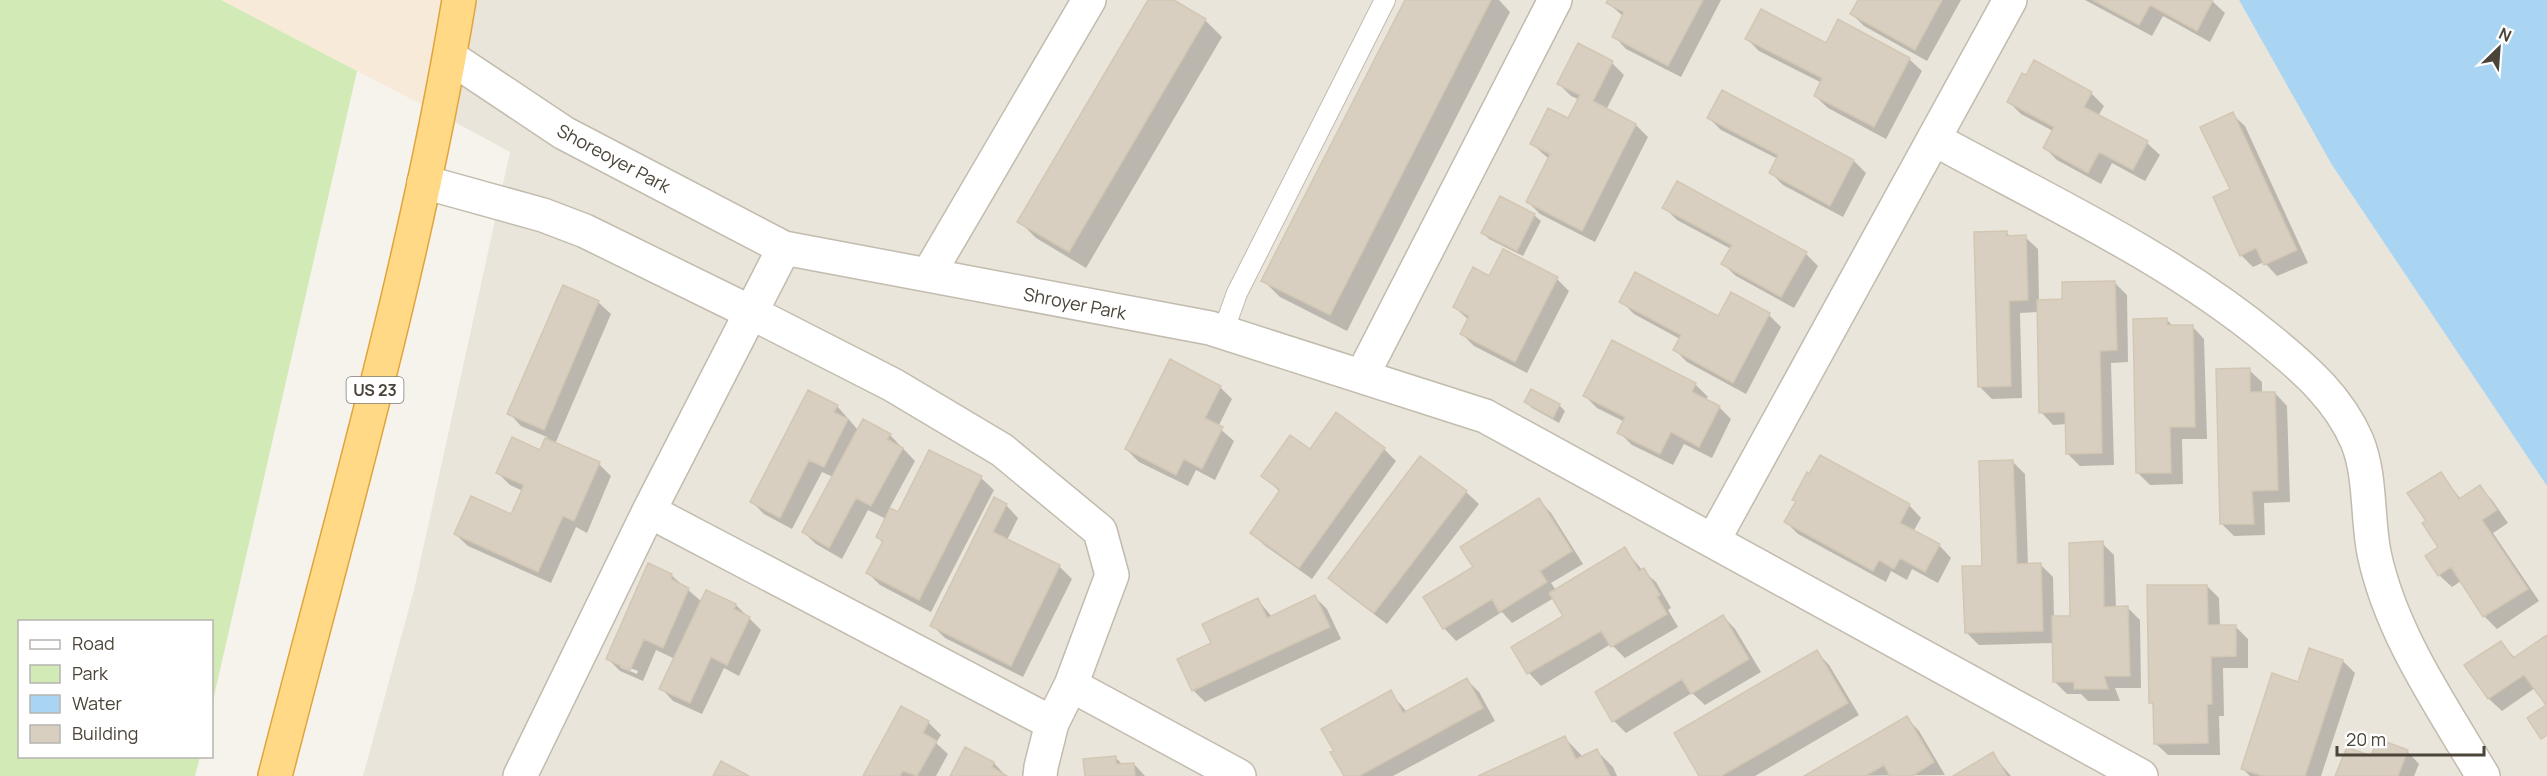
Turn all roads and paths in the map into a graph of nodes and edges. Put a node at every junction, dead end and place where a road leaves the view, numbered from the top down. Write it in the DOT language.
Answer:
graph roads {
  1 [pos="459,0"];
  2 [pos="1089,0"];
  3 [pos="1385,0"];
  4 [pos="1555,0"];
  5 [pos="2010,0"];
  6 [pos="450,57"];
  7 [pos="1934,140"];
  8 [pos="424,182"];
  9 [pos="783,248"];
  10 [pos="928,275"];
  11 [pos="750,312"];
  12 [pos="1223,332"];
  13 [pos="1362,375"];
  14 [pos="649,512"];
  15 [pos="1714,539"];
  16 [pos="1071,685"];
  17 [pos="1052,723"];
  18 [pos="523,775"];
  19 [pos="275,776"];
  20 [pos="1040,776"];
  21 [pos="1239,776"];
  22 [pos="2141,776"];
  23 [pos="2483,776"];
  1 -- 6 [label="highway, US 23"];
  2 -- 10 [label="street"];
  3 -- 12 [label="lane"];
  4 -- 13 [label="street"];
  5 -- 7 [label="street"];
  6 -- 8 [label="highway, US 23"];
  6 -- 9 [label="street, Shoreoyer Park"];
  7 -- 15 [label="street"];
  7 -- 23 [label="street"];
  8 -- 11 [label="street"];
  8 -- 19 [label="highway, US 23"];
  9 -- 10 [label="street, Shroyer Park"];
  9 -- 11 [label="street"];
  10 -- 12 [label="street, Shroyer Park"];
  11 -- 14 [label="street"];
  11 -- 16 [label="street"];
  12 -- 13 [label="street, Shroyer Park"];
  13 -- 15 [label="street, Shroyer Park"];
  14 -- 17 [label="street"];
  14 -- 18 [label="street"];
  15 -- 22 [label="street, Shroyer Park"];
  16 -- 17 [label="street"];
  16 -- 21 [label="street"];
  17 -- 20 [label="street"];
}
